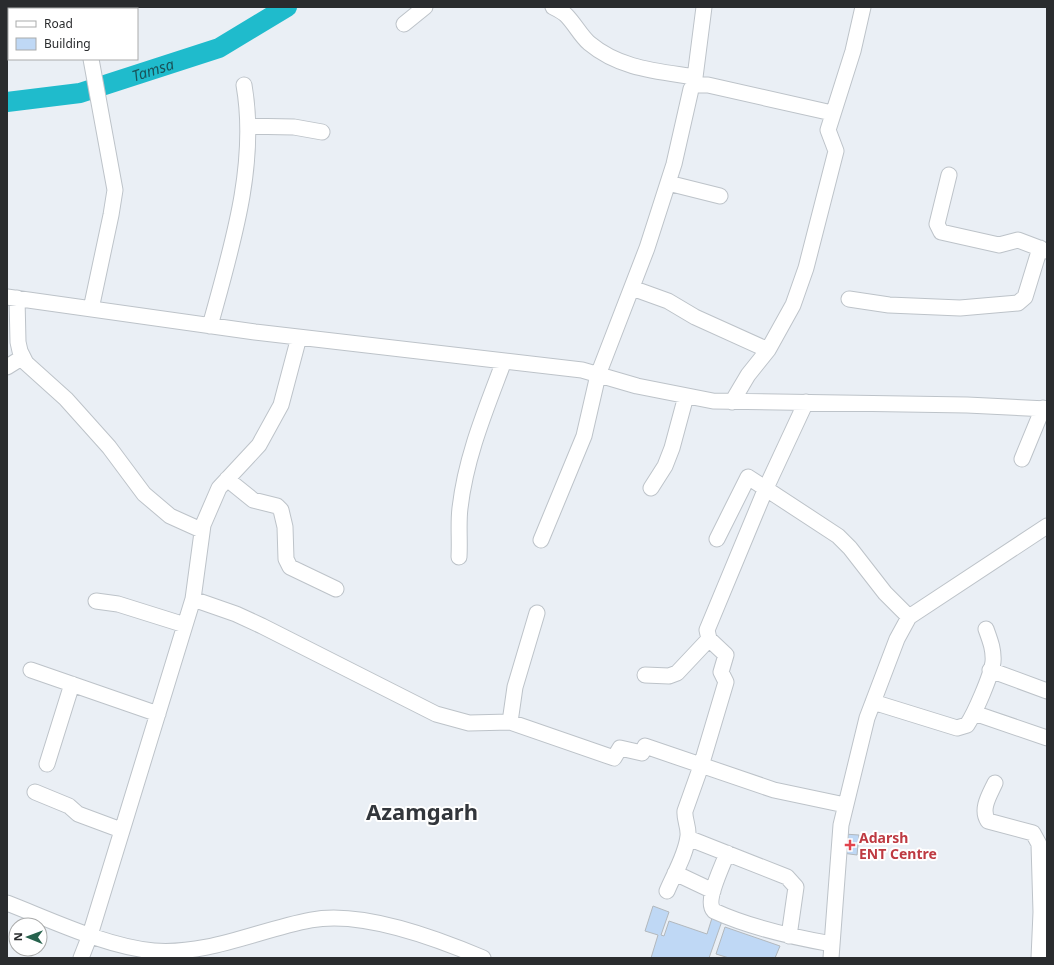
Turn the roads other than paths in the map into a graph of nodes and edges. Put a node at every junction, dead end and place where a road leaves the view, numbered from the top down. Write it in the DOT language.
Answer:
graph roads {
  1 [pos="425,7"];
  2 [pos="553,7"];
  3 [pos="704,7"];
  4 [pos="863,7"];
  5 [pos="404,24"];
  6 [pos="91,60"];
  7 [pos="695,81"];
  8 [pos="244,85"];
  9 [pos="832,113"];
  10 [pos="248,126"];
  11 [pos="322,132"];
  12 [pos="949,175"];
  13 [pos="668,183"];
  14 [pos="720,196"];
  15 [pos="1043,249"];
  16 [pos="632,288"];
  17 [pos="12,298"];
  18 [pos="849,299"];
  19 [pos="91,309"];
  20 [pos="7,320"];
  21 [pos="210,326"];
  22 [pos="17,332"];
  23 [pos="300,337"];
  24 [pos="768,350"];
  25 [pos="22,357"];
  26 [pos="504,361"];
  27 [pos="7,367"];
  28 [pos="598,375"];
  29 [pos="686,396"];
  30 [pos="732,402"];
  31 [pos="806,402"];
  32 [pos="1045,408"];
  33 [pos="1022,459"];
  34 [pos="227,479"];
  35 [pos="651,488"];
  36 [pos="766,488"];
  37 [pos="1047,526"];
  38 [pos="202,530"];
  39 [pos="717,539"];
  40 [pos="541,540"];
  41 [pos="459,557"];
  42 [pos="336,589"];
  43 [pos="193,600"];
  44 [pos="96,601"];
  45 [pos="537,613"];
  46 [pos="909,617"];
  47 [pos="185,625"];
  48 [pos="986,629"];
  49 [pos="708,639"];
  50 [pos="31,670"];
  51 [pos="990,670"];
  52 [pos="645,675"];
  53 [pos="72,684"];
  54 [pos="1047,690"];
  55 [pos="873,702"];
  56 [pos="974,713"];
  57 [pos="158,714"];
  58 [pos="510,722"];
  59 [pos="1047,738"];
  60 [pos="48,764"];
  61 [pos="702,766"];
  62 [pos="995,783"];
  63 [pos="36,792"];
  64 [pos="845,806"];
  65 [pos="122,830"];
  66 [pos="688,838"];
  67 [pos="727,853"];
  68 [pos="675,873"];
  69 [pos="667,891"];
  70 [pos="713,891"];
  71 [pos="7,903"];
  72 [pos="90,935"];
  73 [pos="789,936"];
  74 [pos="831,951"];
  75 [pos="204,953"];
  76 [pos="465,954"];
  77 [pos="81,958"];
  78 [pos="483,958"];
  79 [pos="1039,958"];
  1 -- 5 [label="street"];
  2 -- 7 [label="street"];
  3 -- 7 [label="street"];
  4 -- 9 [label="street"];
  6 -- 19 [label="street"];
  7 -- 9 [label="street"];
  7 -- 13 [label="street"];
  8 -- 10 [label="street"];
  9 -- 24 [label="street"];
  10 -- 11 [label="street"];
  10 -- 21 [label="street"];
  12 -- 15 [label="street"];
  13 -- 14 [label="street"];
  13 -- 16 [label="street"];
  15 -- 18 [label="street"];
  16 -- 24 [label="street"];
  16 -- 28 [label="street"];
  17 -- 19 [label="street"];
  17 -- 22 [label="street"];
  19 -- 21 [label="street"];
  20 -- 22 [label="street"];
  21 -- 23 [label="street"];
  22 -- 25 [label="street"];
  23 -- 26 [label="street"];
  23 -- 34 [label="street"];
  24 -- 30 [label="street"];
  25 -- 27 [label="street"];
  25 -- 38 [label="street"];
  26 -- 28 [label="street"];
  26 -- 41 [label="street"];
  28 -- 29 [label="street"];
  28 -- 40 [label="street"];
  29 -- 30 [label="street"];
  29 -- 35 [label="street"];
  30 -- 31 [label="street"];
  31 -- 32 [label="street"];
  31 -- 36 [label="street"];
  32 -- 33 [label="street"];
  34 -- 38 [label="street"];
  34 -- 42 [label="street"];
  36 -- 39 [label="street"];
  36 -- 46 [label="street"];
  36 -- 49 [label="street"];
  37 -- 46 [label="street"];
  38 -- 43 [label="street"];
  43 -- 47 [label="street"];
  43 -- 58 [label="street"];
  44 -- 47 [label="street"];
  45 -- 58 [label="street"];
  46 -- 55 [label="street"];
  47 -- 57 [label="street"];
  48 -- 51 [label="street"];
  49 -- 52 [label="street"];
  49 -- 61 [label="street"];
  50 -- 53 [label="street"];
  51 -- 54 [label="street"];
  51 -- 56 [label="street"];
  53 -- 57 [label="street"];
  53 -- 60 [label="street"];
  55 -- 56 [label="street"];
  55 -- 64 [label="street"];
  56 -- 59 [label="street"];
  57 -- 65 [label="street"];
  58 -- 61 [label="street"];
  61 -- 64 [label="street"];
  61 -- 66 [label="street"];
  62 -- 79 [label="street"];
  63 -- 65 [label="street"];
  64 -- 74 [label="street"];
  65 -- 72 [label="street"];
  66 -- 67 [label="street"];
  66 -- 68 [label="street"];
  67 -- 70 [label="street"];
  67 -- 73 [label="street"];
  68 -- 69 [label="street"];
  68 -- 70 [label="street"];
  70 -- 73 [label="street"];
  71 -- 72 [label="street"];
  72 -- 75 [label="street"];
  72 -- 77 [label="street"];
  73 -- 74 [label="street"];
  75 -- 76 [label="street"];
  76 -- 78 [label="street"];
}
